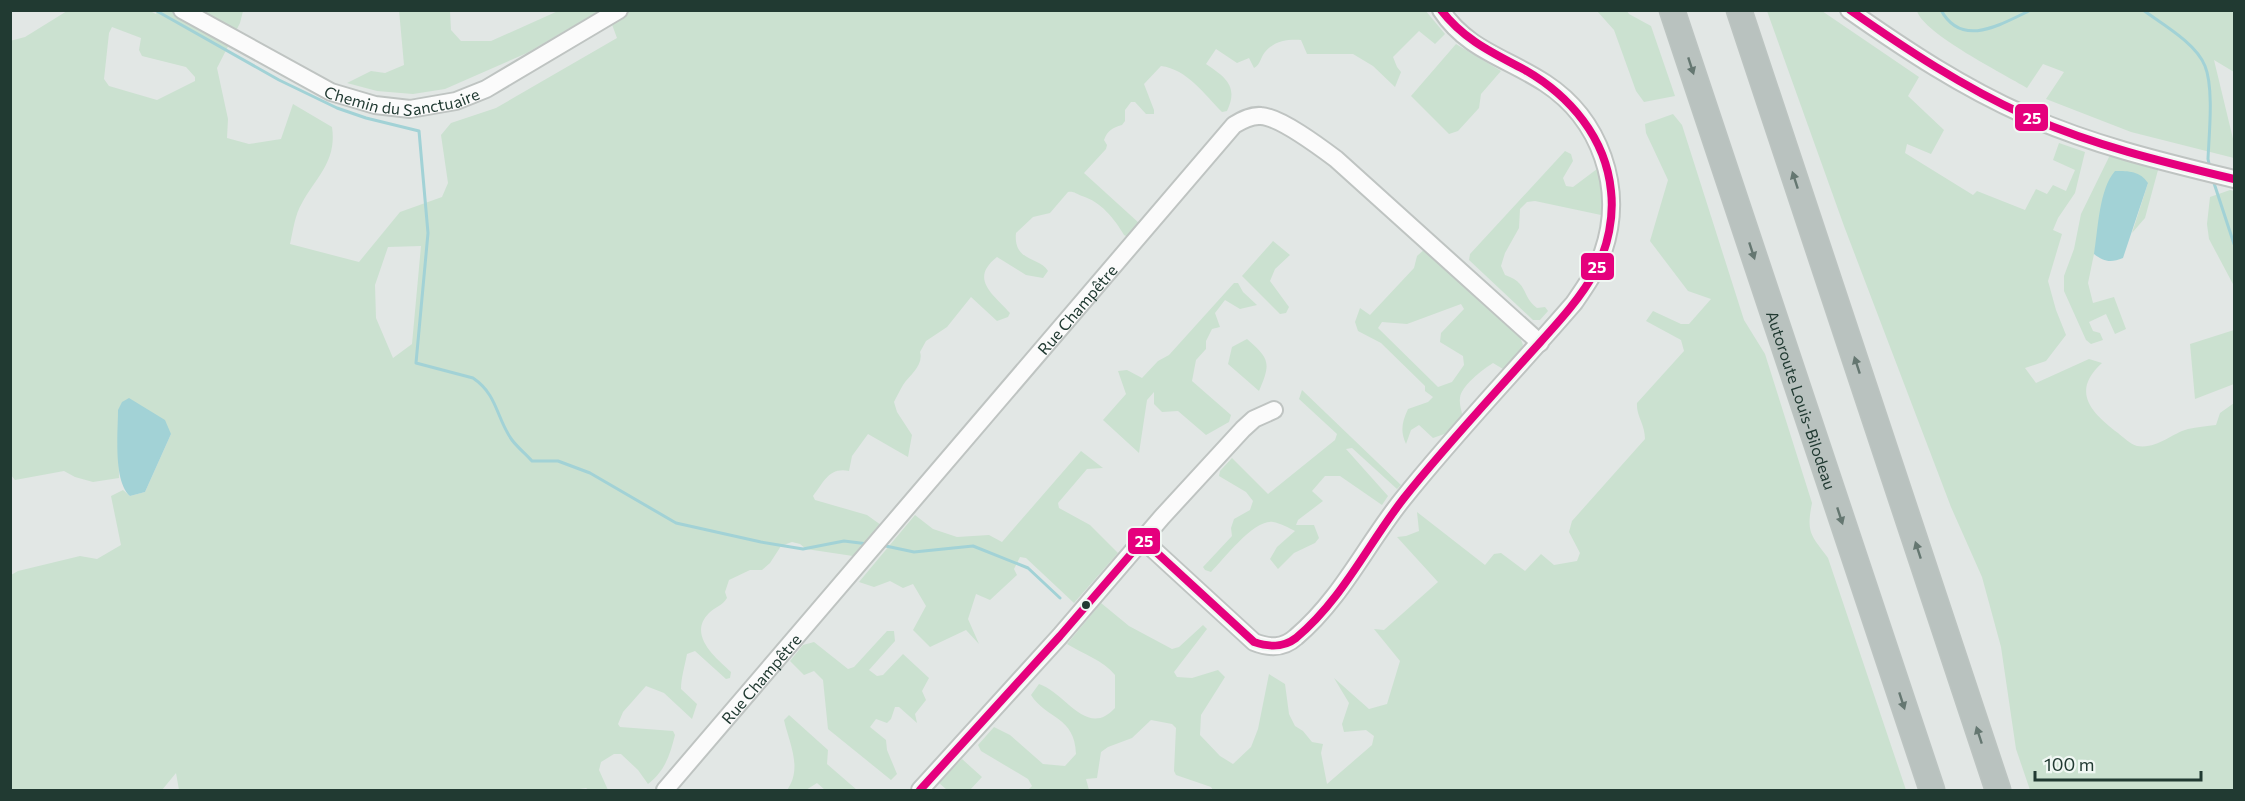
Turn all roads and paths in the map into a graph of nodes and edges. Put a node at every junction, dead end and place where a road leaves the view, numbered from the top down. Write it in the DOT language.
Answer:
graph roads {
  1 [pos="182,10"];
  2 [pos="619,10"];
  3 [pos="1441,10"];
  4 [pos="1672,10"];
  5 [pos="1739,10"];
  6 [pos="1849,10"];
  7 [pos="2235,179"];
  8 [pos="1540,343"];
  9 [pos="1274,410"];
  10 [pos="1143,540"];
  11 [pos="667,790"];
  12 [pos="920,790"];
  13 [pos="1932,790"];
  14 [pos="1998,790"];
  1 -- 2 [label="street, Chemin du Sanctuaire"];
  3 -- 8 [label="street"];
  4 -- 13 [label="highway, Autoroute Louis-Bilodeau, one-way"];
  14 -- 5 [label="highway, one-way"];
  6 -- 7 [label="street"];
  8 -- 10 [label="street"];
  8 -- 11 [label="street, Rue Champêtre"];
  9 -- 10 [label="street"];
  10 -- 12 [label="street"];
}
